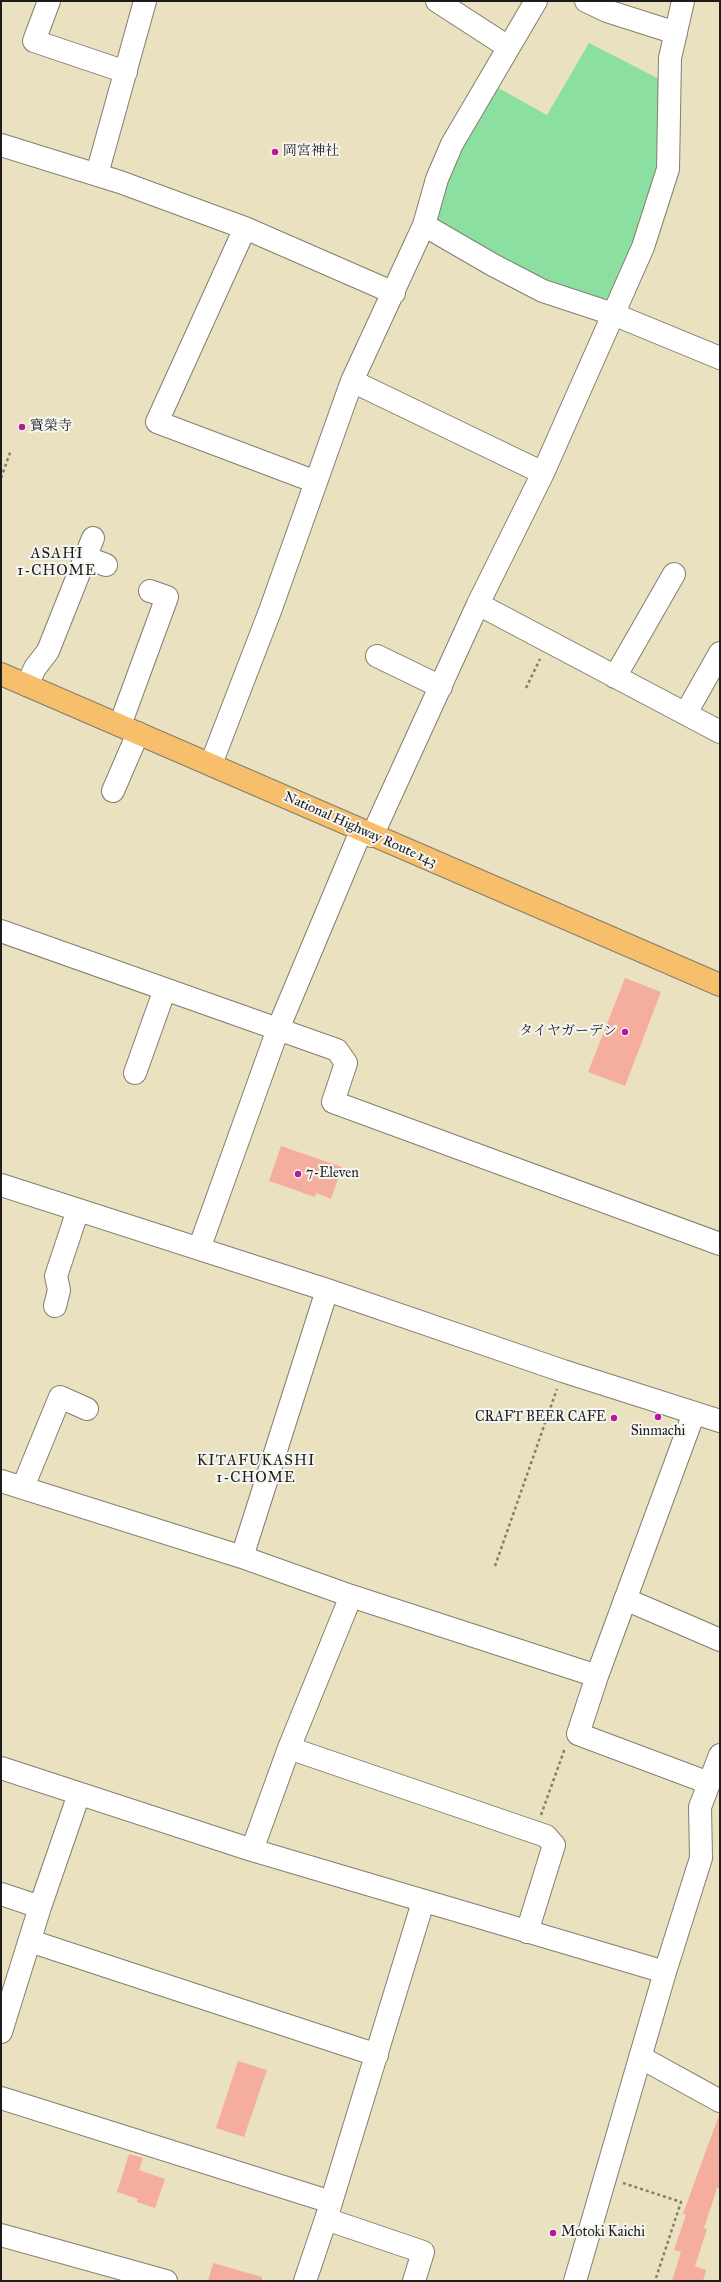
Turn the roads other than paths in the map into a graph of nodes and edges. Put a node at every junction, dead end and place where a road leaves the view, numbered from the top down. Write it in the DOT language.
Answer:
graph roads {
  1 [pos="49,1"];
  2 [pos="145,1"];
  3 [pos="437,1"];
  4 [pos="536,1"];
  5 [pos="586,1"];
  6 [pos="683,1"];
  7 [pos="676,33"];
  8 [pos="508,47"];
  9 [pos="126,72"];
  10 [pos="1,144"];
  11 [pos="97,174"];
  12 [pos="424,225"];
  13 [pos="245,228"];
  14 [pos="394,293"];
  15 [pos="613,314"];
  16 [pos="720,358"];
  17 [pos="352,381"];
  18 [pos="543,473"];
  19 [pos="316,482"];
  20 [pos="106,565"];
  21 [pos="674,574"];
  22 [pos="163,592"];
  23 [pos="478,604"];
  24 [pos="720,653"];
  25 [pos="377,656"];
  26 [pos="1,674"];
  27 [pos="616,677"];
  28 [pos="27,685"];
  29 [pos="441,686"];
  30 [pos="686,713"];
  31 [pos="129,729"];
  32 [pos="720,732"];
  33 [pos="211,764"];
  34 [pos="112,791"];
  35 [pos="367,834"];
  36 [pos="1,931"];
  37 [pos="720,985"];
  38 [pos="165,989"];
  39 [pos="278,1029"];
  40 [pos="134,1073"];
  41 [pos="1,1185"];
  42 [pos="78,1210"];
  43 [pos="720,1244"];
  44 [pos="199,1249"];
  45 [pos="327,1290"];
  46 [pos="55,1306"];
  47 [pos="87,1409"];
  48 [pos="694,1412"];
  49 [pos="720,1421"];
  50 [pos="8,1486"];
  51 [pos="242,1558"];
  52 [pos="351,1596"];
  53 [pos="625,1599"];
  54 [pos="720,1640"];
  55 [pos="597,1676"];
  56 [pos="289,1748"];
  57 [pos="720,1756"];
  58 [pos="1,1768"];
  59 [pos="709,1783"];
  60 [pos="78,1794"];
  61 [pos="252,1850"];
  62 [pos="1,1894"];
  63 [pos="423,1902"];
  64 [pos="40,1907"];
  65 [pos="527,1932"];
  66 [pos="30,1941"];
  67 [pos="665,1972"];
  68 [pos="1,2032"];
  69 [pos="377,2055"];
  70 [pos="640,2057"];
  71 [pos="1,2098"];
  72 [pos="720,2101"];
  73 [pos="328,2211"];
  74 [pos="1,2236"];
  75 [pos="166,2281"];
  76 [pos="305,2281"];
  77 [pos="414,2281"];
  78 [pos="575,2281"];
  1 -- 9 [label="street"];
  2 -- 9 [label="street"];
  3 -- 8 [label="street"];
  4 -- 8 [label="street"];
  5 -- 7 [label="street"];
  6 -- 7 [label="street"];
  7 -- 15 [label="street"];
  8 -- 12 [label="street"];
  9 -- 11 [label="street"];
  10 -- 11 [label="street"];
  11 -- 13 [label="street"];
  12 -- 14 [label="street"];
  12 -- 15 [label="street"];
  13 -- 14 [label="street"];
  13 -- 19 [label="street"];
  14 -- 17 [label="street"];
  15 -- 16 [label="street"];
  15 -- 18 [label="street"];
  17 -- 18 [label="street"];
  17 -- 19 [label="street"];
  18 -- 23 [label="street"];
  19 -- 33 [label="street"];
  20 -- 28 [label="street"];
  21 -- 27 [label="street"];
  22 -- 31 [label="street"];
  23 -- 27 [label="street"];
  23 -- 29 [label="street"];
  24 -- 30 [label="street"];
  25 -- 29 [label="street"];
  26 -- 28 [label="highway, National Highway Route 143"];
  27 -- 30 [label="street"];
  28 -- 31 [label="highway, National Highway Route 143"];
  29 -- 35 [label="street"];
  30 -- 32 [label="street"];
  31 -- 33 [label="highway, National Highway Route 143"];
  31 -- 34 [label="street"];
  33 -- 35 [label="highway, National Highway Route 143"];
  35 -- 37 [label="highway, National Highway Route 143"];
  35 -- 39 [label="street"];
  36 -- 38 [label="street"];
  38 -- 39 [label="street"];
  38 -- 40 [label="street"];
  39 -- 43 [label="street"];
  39 -- 44 [label="street"];
  41 -- 42 [label="street"];
  42 -- 44 [label="street"];
  42 -- 46 [label="street"];
  44 -- 45 [label="street"];
  45 -- 48 [label="street"];
  45 -- 51 [label="street"];
  47 -- 50 [label="street"];
  48 -- 49 [label="street"];
  48 -- 53 [label="street"];
  50 -- 51 [label="street"];
  51 -- 52 [label="street"];
  52 -- 55 [label="street"];
  52 -- 56 [label="street"];
  53 -- 54 [label="street"];
  53 -- 55 [label="street"];
  55 -- 59 [label="street"];
  56 -- 61 [label="street"];
  56 -- 65 [label="street"];
  57 -- 59 [label="street"];
  58 -- 60 [label="street"];
  59 -- 67 [label="street"];
  60 -- 61 [label="street"];
  60 -- 64 [label="street"];
  61 -- 63 [label="street"];
  62 -- 64 [label="street"];
  63 -- 65 [label="street"];
  63 -- 69 [label="street"];
  64 -- 66 [label="street"];
  65 -- 67 [label="street"];
  66 -- 68 [label="street"];
  66 -- 69 [label="street"];
  67 -- 70 [label="street"];
  69 -- 73 [label="street"];
  70 -- 72 [label="street"];
  70 -- 78 [label="street"];
  71 -- 73 [label="street"];
  73 -- 76 [label="street"];
  73 -- 77 [label="street"];
  74 -- 75 [label="street"];
}
